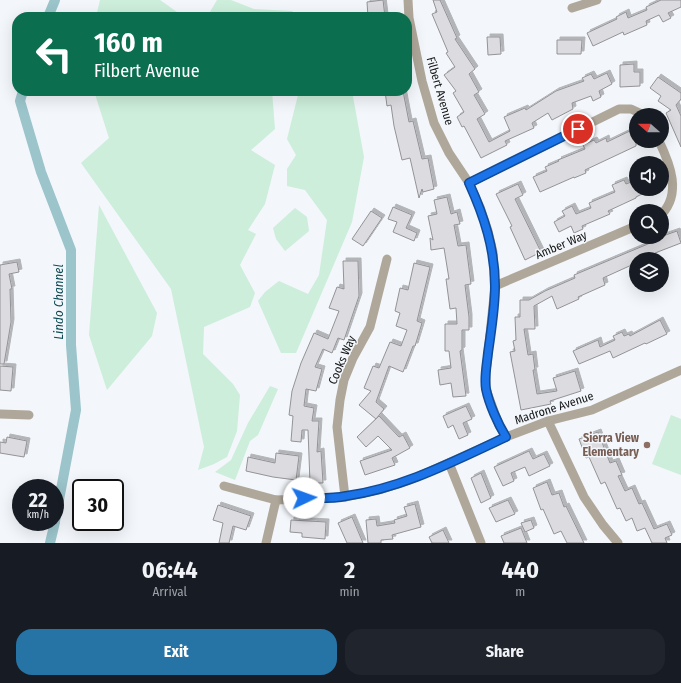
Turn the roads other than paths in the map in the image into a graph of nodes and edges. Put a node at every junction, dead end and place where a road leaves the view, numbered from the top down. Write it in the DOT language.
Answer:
graph roads {
  1 [pos="408,0"];
  2 [pos="597,0"];
  3 [pos="572,8"];
  4 [pos="409,12"];
  5 [pos="412,32"];
  6 [pos="629,110"];
  7 [pos="662,148"];
  8 [pos="469,183"];
  9 [pos="669,209"];
  10 [pos="629,229"];
  11 [pos="387,259"];
  12 [pos="495,286"];
  13 [pos="681,370"];
  14 [pos="0,414"];
  15 [pos="29,415"];
  16 [pos="548,422"];
  17 [pos="506,437"];
  18 [pos="449,464"];
  19 [pos="224,486"];
  20 [pos="346,497"];
  21 [pos="276,500"];
  22 [pos="266,543"];
  23 [pos="481,543"];
  24 [pos="618,543"];
  1 -- 4 [label="street, Filbert Avenue"];
  2 -- 3 [label="street"];
  5 -- 8 [label="street, Filbert Avenue"];
  6 -- 8 [label="street"];
  7 -- 9 [label="street"];
  8 -- 12 [label="street, Filbert Avenue"];
  10 -- 12 [label="street, Amber Way"];
  11 -- 20 [label="street, Cooks Way"];
  12 -- 17 [label="street, Filbert Avenue"];
  13 -- 16 [label="street, Madrone Avenue"];
  14 -- 15 [label="street"];
  16 -- 17 [label="street, Madrone Avenue"];
  16 -- 24 [label="street"];
  17 -- 18 [label="street, Madrone Avenue"];
  18 -- 20 [label="street, Madrone Avenue"];
  18 -- 23 [label="street"];
  19 -- 21 [label="street, Madrone Avenue"];
  20 -- 21 [label="street, Madrone Avenue"];
  21 -- 22 [label="street"];
}
